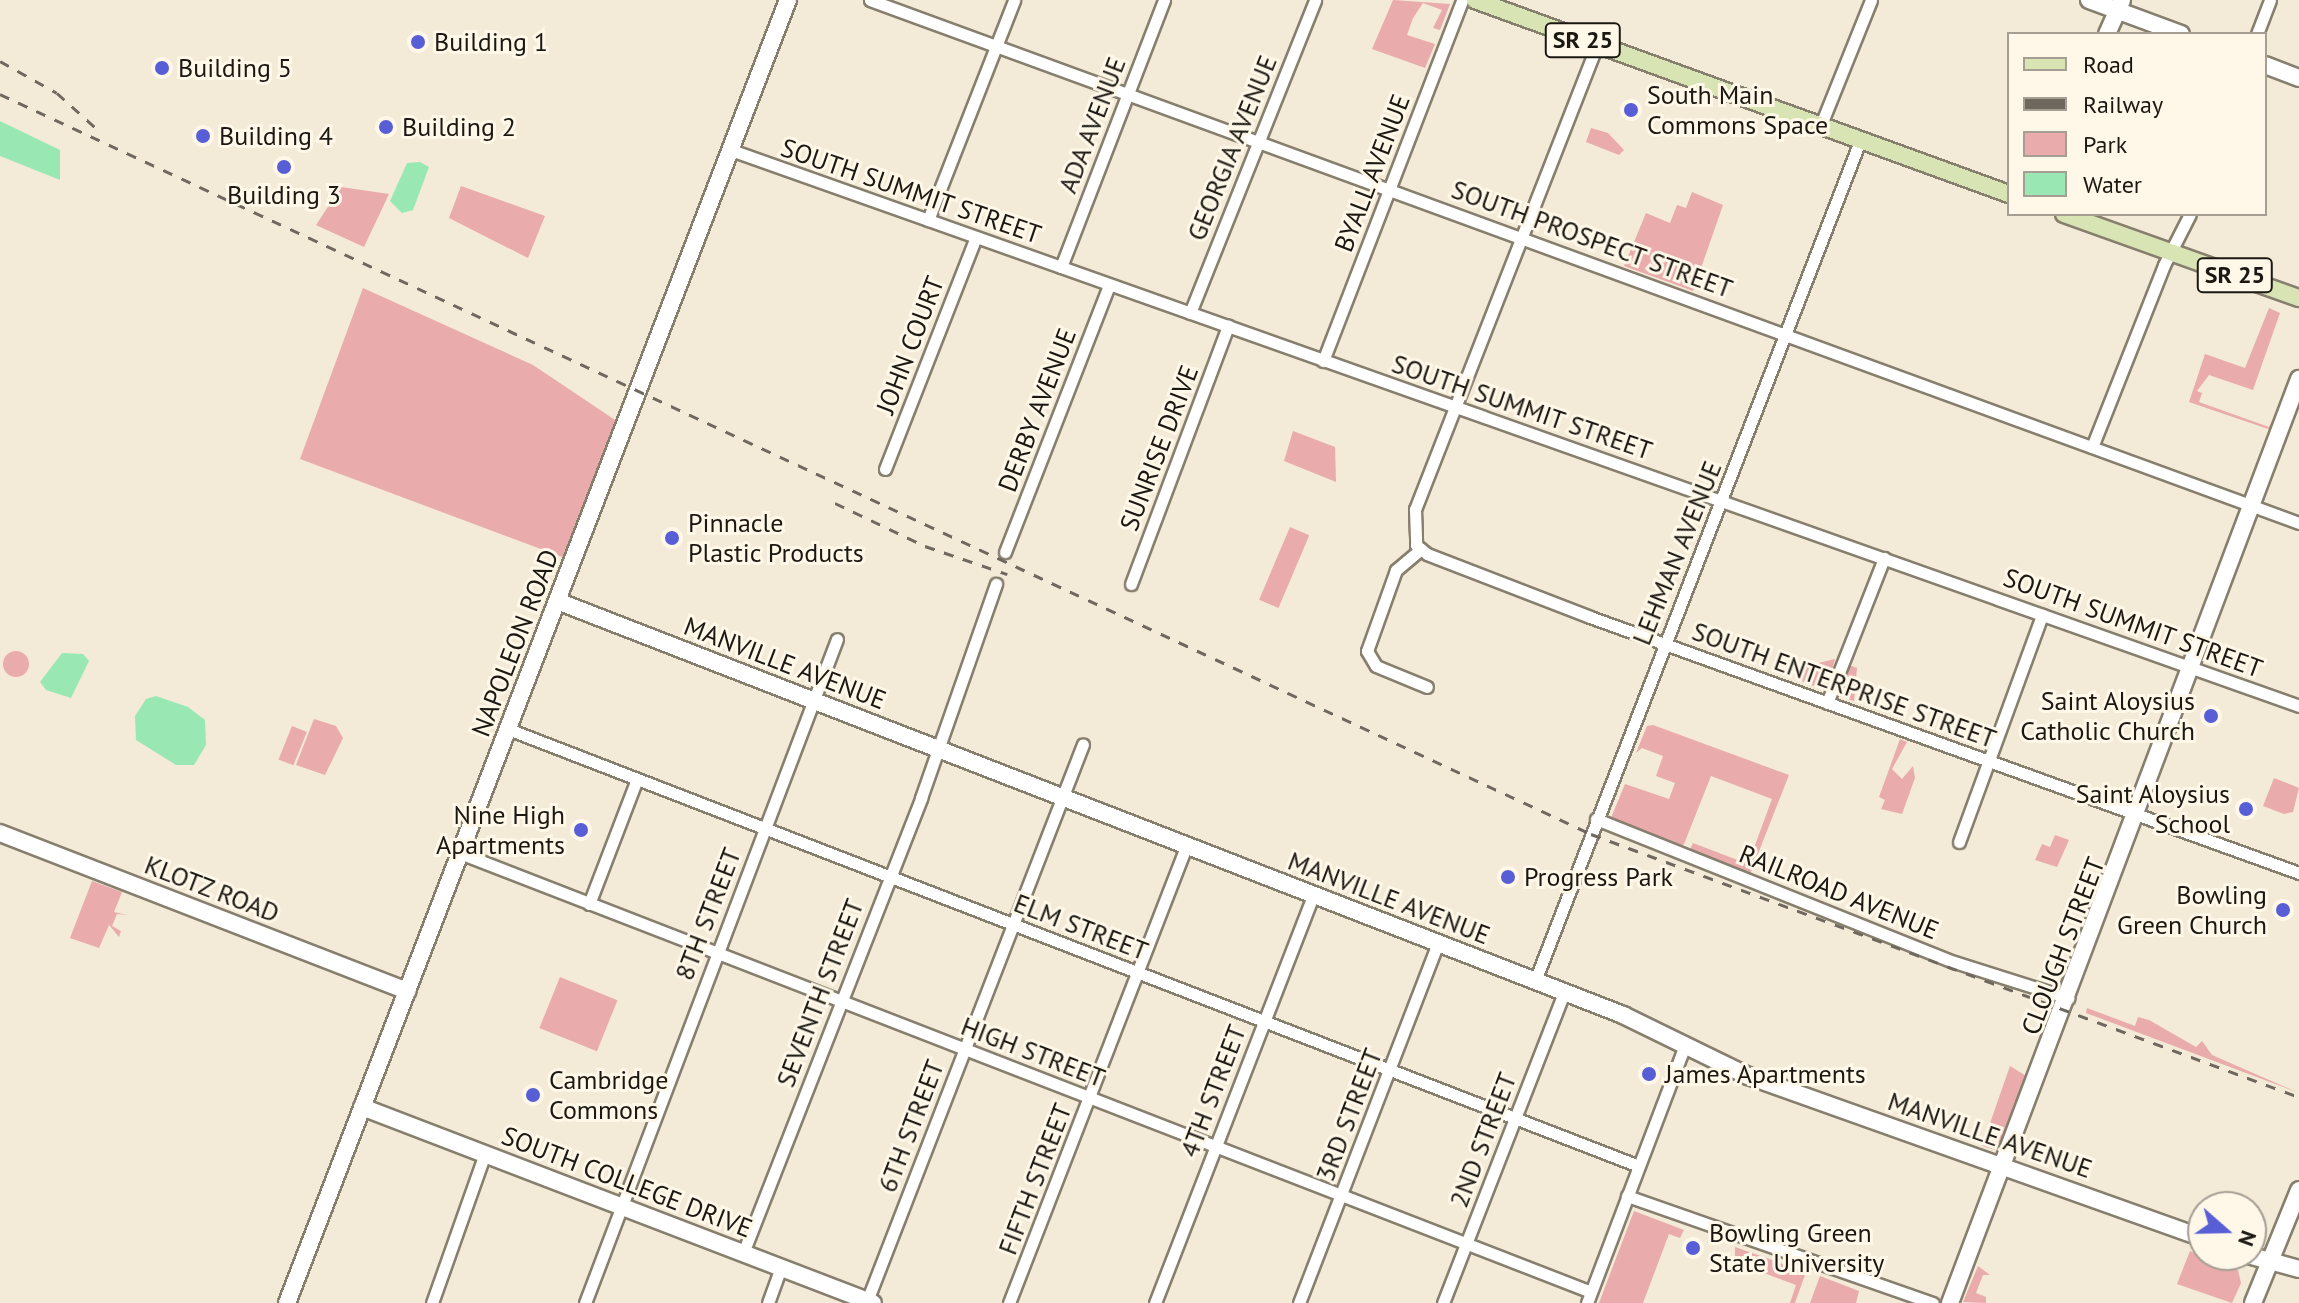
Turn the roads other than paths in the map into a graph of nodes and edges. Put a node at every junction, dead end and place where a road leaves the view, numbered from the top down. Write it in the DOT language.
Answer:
graph roads {
  1 [pos="788,0"];
  2 [pos="870,0"];
  3 [pos="1014,0"];
  4 [pos="1164,0"];
  5 [pos="1315,0"];
  6 [pos="1462,0"];
  7 [pos="1475,0"];
  8 [pos="1871,0"];
  9 [pos="2089,0"];
  10 [pos="2270,0"];
  11 [pos="2119,5"];
  12 [pos="2108,32"];
  13 [pos="2177,32"];
  14 [pos="2258,32"];
  15 [pos="1597,45"];
  16 [pos="996,46"];
  17 [pos="2267,66"];
  18 [pos="2299,78"];
  19 [pos="1127,93"];
  20 [pos="1820,127"];
  21 [pos="1259,140"];
  22 [pos="1860,141"];
  23 [pos="731,150"];
  24 [pos="1390,188"];
  25 [pos="2007,193"];
  26 [pos="2069,216"];
  27 [pos="2189,216"];
  28 [pos="928,220"];
  29 [pos="1522,236"];
  30 [pos="976,237"];
  31 [pos="2171,253"];
  32 [pos="1061,267"];
  33 [pos="1109,285"];
  34 [pos="2299,298"];
  35 [pos="1190,313"];
  36 [pos="1228,326"];
  37 [pos="1786,335"];
  38 [pos="1323,361"];
  39 [pos="2299,379"];
  40 [pos="1454,406"];
  41 [pos="2092,447"];
  42 [pos="885,469"];
  43 [pos="1722,499"];
  44 [pos="2253,505"];
  45 [pos="2299,523"];
  46 [pos="1421,549"];
  47 [pos="1005,552"];
  48 [pos="1884,558"];
  49 [pos="996,584"];
  50 [pos="1131,584"];
  51 [pos="557,601"];
  52 [pos="2042,615"];
  53 [pos="837,639"];
  54 [pos="1665,644"];
  55 [pos="2192,667"];
  56 [pos="1427,687"];
  57 [pos="814,700"];
  58 [pos="1827,703"];
  59 [pos="2299,706"];
  60 [pos="508,729"];
  61 [pos="1083,744"];
  62 [pos="939,749"];
  63 [pos="1988,760"];
  64 [pos="637,779"];
  65 [pos="1062,797"];
  66 [pos="2138,815"];
  67 [pos="1596,819"];
  68 [pos="764,828"];
  69 [pos="0,833"];
  70 [pos="1959,842"];
  71 [pos="1186,846"];
  72 [pos="460,853"];
  73 [pos="2299,873"];
  74 [pos="889,876"];
  75 [pos="1313,895"];
  76 [pos="589,904"];
  77 [pos="1013,924"];
  78 [pos="1438,943"];
  79 [pos="717,953"];
  80 [pos="1137,972"];
  81 [pos="1535,981"];
  82 [pos="407,991"];
  83 [pos="1564,992"];
  84 [pos="2068,998"];
  85 [pos="841,1001"];
  86 [pos="1264,1022"];
  87 [pos="1684,1047"];
  88 [pos="965,1049"];
  89 [pos="1390,1070"];
  90 [pos="1090,1098"];
  91 [pos="362,1107"];
  92 [pos="1514,1118"];
  93 [pos="1215,1147"];
  94 [pos="485,1153"];
  95 [pos="1639,1166"];
  96 [pos="2005,1166"];
  97 [pos="2299,1190"];
  98 [pos="1341,1196"];
  99 [pos="1627,1196"];
  100 [pos="621,1205"];
  101 [pos="2187,1232"];
  102 [pos="1466,1244"];
  103 [pos="743,1253"];
  104 [pos="2267,1260"];
  105 [pos="2270,1261"];
  106 [pos="781,1268"];
  107 [pos="2299,1269"];
  108 [pos="1589,1298"];
  109 [pos="870,1302"];
  110 [pos="287,1303"];
  111 [pos="432,1303"];
  112 [pos="585,1303"];
  113 [pos="768,1303"];
  114 [pos="1009,1303"];
  115 [pos="1155,1303"];
  116 [pos="1299,1303"];
  117 [pos="1443,1303"];
  118 [pos="1933,1303"];
  119 [pos="1950,1303"];
  120 [pos="2253,1303"];
  1 -- 23 [label="street, NAPOLEON ROAD"];
  2 -- 16 [label="street, SOUTH PROSPECT STREET"];
  3 -- 16 [label="street"];
  4 -- 19 [label="street, ADA AVENUE"];
  5 -- 21 [label="street, GEORGIA AVENUE"];
  6 -- 24 [label="street, BYALL AVENUE"];
  7 -- 15 [label="main road, SR 25"];
  8 -- 20 [label="street"];
  9 -- 11 [label="street"];
  10 -- 14 [label="street"];
  11 -- 12 [label="street"];
  11 -- 13 [label="street"];
  15 -- 20 [label="main road, SR 25"];
  15 -- 29 [label="street"];
  16 -- 19 [label="street, SOUTH PROSPECT STREET"];
  16 -- 28 [label="street"];
  17 -- 18 [label="street"];
  19 -- 21 [label="street, SOUTH PROSPECT STREET"];
  19 -- 32 [label="street, ADA AVENUE"];
  20 -- 22 [label="main road, SR 25"];
  21 -- 24 [label="street, SOUTH PROSPECT STREET"];
  21 -- 35 [label="street, GEORGIA AVENUE"];
  22 -- 25 [label="main road, SR 25"];
  22 -- 37 [label="street, LEHMAN AVENUE"];
  23 -- 28 [label="street, SOUTH SUMMIT STREET"];
  23 -- 51 [label="street, NAPOLEON ROAD"];
  24 -- 29 [label="street, SOUTH PROSPECT STREET"];
  24 -- 38 [label="street, BYALL AVENUE"];
  26 -- 31 [label="main road, SR 25"];
  27 -- 31 [label="street"];
  28 -- 30 [label="street, SOUTH SUMMIT STREET"];
  29 -- 37 [label="street, SOUTH PROSPECT STREET"];
  29 -- 40 [label="street"];
  30 -- 32 [label="street, SOUTH SUMMIT STREET"];
  30 -- 42 [label="street, JOHN COURT"];
  31 -- 34 [label="main road, SR 25"];
  31 -- 41 [label="street"];
  32 -- 33 [label="street, SOUTH SUMMIT STREET"];
  33 -- 35 [label="street, SOUTH SUMMIT STREET"];
  33 -- 47 [label="street, DERBY AVENUE"];
  35 -- 36 [label="street, SOUTH SUMMIT STREET"];
  36 -- 38 [label="street, SOUTH SUMMIT STREET"];
  36 -- 50 [label="street, SUNRISE DRIVE"];
  37 -- 41 [label="street, SOUTH PROSPECT STREET"];
  37 -- 43 [label="street, LEHMAN AVENUE"];
  38 -- 40 [label="street, SOUTH SUMMIT STREET"];
  39 -- 44 [label="street, CLOUGH STREET"];
  40 -- 43 [label="street, SOUTH SUMMIT STREET"];
  40 -- 46 [label="street"];
  41 -- 44 [label="street, SOUTH PROSPECT STREET"];
  43 -- 48 [label="street, SOUTH SUMMIT STREET"];
  43 -- 54 [label="street, LEHMAN AVENUE"];
  44 -- 45 [label="street, SOUTH PROSPECT STREET"];
  44 -- 55 [label="street, CLOUGH STREET"];
  46 -- 54 [label="street, SOUTH ENTERPRISE STREET"];
  46 -- 56 [label="street"];
  48 -- 52 [label="street, SOUTH SUMMIT STREET"];
  48 -- 58 [label="street"];
  49 -- 62 [label="street"];
  51 -- 57 [label="street, MANVILLE AVENUE"];
  51 -- 60 [label="street, NAPOLEON ROAD"];
  52 -- 55 [label="street, SOUTH SUMMIT STREET"];
  52 -- 63 [label="street"];
  53 -- 57 [label="street, 8TH STREET"];
  54 -- 58 [label="street, SOUTH ENTERPRISE STREET"];
  54 -- 67 [label="street, LEHMAN AVENUE"];
  55 -- 59 [label="street, SOUTH SUMMIT STREET"];
  55 -- 66 [label="street, CLOUGH STREET"];
  57 -- 62 [label="street, MANVILLE AVENUE"];
  57 -- 68 [label="street, 8TH STREET"];
  58 -- 63 [label="street, SOUTH ENTERPRISE STREET"];
  60 -- 64 [label="street, ELM STREET"];
  60 -- 72 [label="street, NAPOLEON ROAD"];
  61 -- 65 [label="street, 6TH STREET"];
  62 -- 65 [label="street, MANVILLE AVENUE"];
  62 -- 74 [label="street, SEVENTH STREET"];
  63 -- 66 [label="street, SOUTH ENTERPRISE STREET"];
  63 -- 70 [label="street"];
  64 -- 68 [label="street, ELM STREET"];
  64 -- 76 [label="street"];
  65 -- 71 [label="street, MANVILLE AVENUE"];
  65 -- 77 [label="street, 6TH STREET"];
  66 -- 73 [label="street, SOUTH ENTERPRISE STREET"];
  66 -- 84 [label="street, CLOUGH STREET"];
  67 -- 81 [label="street, LEHMAN AVENUE"];
  67 -- 84 [label="street, RAILROAD AVENUE"];
  68 -- 74 [label="street, ELM STREET"];
  68 -- 79 [label="street, 8TH STREET"];
  69 -- 82 [label="street, KLOTZ ROAD"];
  71 -- 75 [label="street, MANVILLE AVENUE"];
  71 -- 80 [label="street, FIFTH STREET"];
  72 -- 76 [label="street, HIGH STREET"];
  72 -- 82 [label="street, NAPOLEON ROAD"];
  74 -- 77 [label="street, ELM STREET"];
  74 -- 85 [label="street, SEVENTH STREET"];
  75 -- 78 [label="street, MANVILLE AVENUE"];
  75 -- 86 [label="street, 4TH STREET"];
  76 -- 79 [label="street, HIGH STREET"];
  77 -- 80 [label="street, ELM STREET"];
  77 -- 88 [label="street, 6TH STREET"];
  78 -- 81 [label="street, MANVILLE AVENUE"];
  78 -- 89 [label="street, 3RD STREET"];
  79 -- 85 [label="street, HIGH STREET"];
  79 -- 100 [label="street, 8TH STREET"];
  80 -- 86 [label="street, ELM STREET"];
  80 -- 90 [label="street, FIFTH STREET"];
  81 -- 83 [label="street, MANVILLE AVENUE"];
  82 -- 91 [label="street, NAPOLEON ROAD"];
  83 -- 87 [label="street, MANVILLE AVENUE"];
  83 -- 92 [label="street, 2ND STREET"];
  84 -- 96 [label="street, CLOUGH STREET"];
  85 -- 88 [label="street, HIGH STREET"];
  85 -- 103 [label="street, SEVENTH STREET"];
  86 -- 89 [label="street, ELM STREET"];
  86 -- 93 [label="street, 4TH STREET"];
  87 -- 95 [label="street"];
  87 -- 96 [label="street, MANVILLE AVENUE"];
  88 -- 90 [label="street, HIGH STREET"];
  88 -- 109 [label="street, 6TH STREET"];
  89 -- 92 [label="street, ELM STREET"];
  89 -- 98 [label="street, 3RD STREET"];
  90 -- 93 [label="street, HIGH STREET"];
  90 -- 114 [label="street, FIFTH STREET"];
  91 -- 94 [label="street, SOUTH COLLEGE DRIVE"];
  91 -- 110 [label="street, NAPOLEON ROAD"];
  92 -- 95 [label="street, ELM STREET"];
  92 -- 102 [label="street, 2ND STREET"];
  93 -- 98 [label="street, HIGH STREET"];
  93 -- 115 [label="street, 4TH STREET"];
  94 -- 100 [label="street, SOUTH COLLEGE DRIVE"];
  94 -- 111 [label="street"];
  95 -- 99 [label="street"];
  96 -- 101 [label="street, MANVILLE AVENUE"];
  96 -- 119 [label="street, CLOUGH STREET"];
  97 -- 105 [label="street"];
  98 -- 102 [label="street, HIGH STREET"];
  98 -- 116 [label="street, 3RD STREET"];
  99 -- 108 [label="street"];
  99 -- 118 [label="street"];
  100 -- 103 [label="street, SOUTH COLLEGE DRIVE"];
  100 -- 112 [label="street, 8TH STREET"];
  102 -- 108 [label="street, HIGH STREET"];
  102 -- 117 [label="street, 2ND STREET"];
  103 -- 106 [label="street, SOUTH COLLEGE DRIVE"];
  104 -- 105 [label="street"];
  105 -- 107 [label="street"];
  105 -- 120 [label="street"];
  106 -- 109 [label="street, SOUTH COLLEGE DRIVE"];
  106 -- 113 [label="street"];
}
